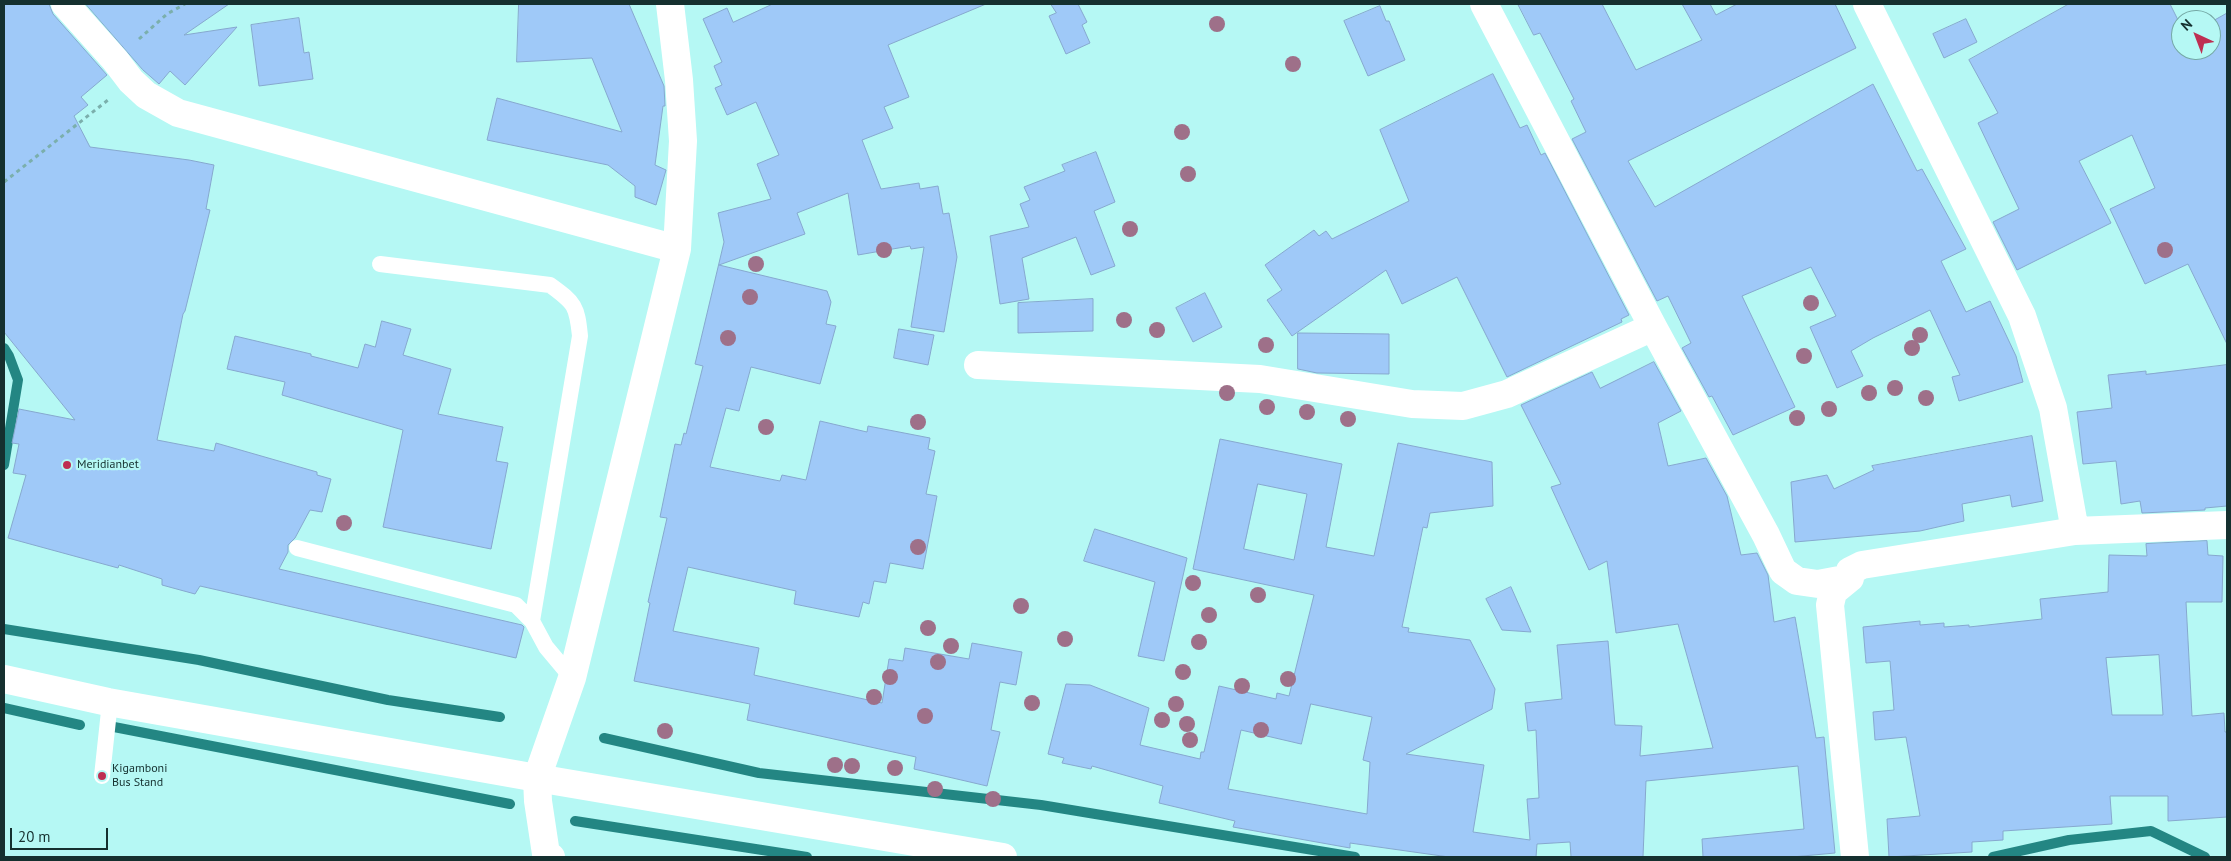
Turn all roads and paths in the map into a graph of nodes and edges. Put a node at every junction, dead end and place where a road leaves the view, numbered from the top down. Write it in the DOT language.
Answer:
graph roads {
  1 [pos="65,4"];
  2 [pos="185,4"];
  3 [pos="670,4"];
  4 [pos="1484,4"];
  5 [pos="1867,4"];
  6 [pos="123,70"];
  7 [pos="4,182"];
  8 [pos="677,249"];
  9 [pos="380,264"];
  10 [pos="1653,327"];
  11 [pos="978,365"];
  12 [pos="2227,525"];
  13 [pos="2075,530"];
  14 [pos="297,548"];
  15 [pos="1850,578"];
  16 [pos="532,621"];
  17 [pos="572,678"];
  18 [pos="4,679"];
  19 [pos="108,702"];
  20 [pos="102,776"];
  21 [pos="537,778"];
  22 [pos="551,857"];
  23 [pos="1003,857"];
  24 [pos="1854,857"];
  1 -- 6 [label="street"];
  2 -- 6 [label="path"];
  3 -- 8 [label="street"];
  4 -- 10 [label="street"];
  5 -- 13 [label="street"];
  6 -- 7 [label="path"];
  6 -- 8 [label="street"];
  8 -- 17 [label="street"];
  9 -- 16 [label="lane"];
  10 -- 11 [label="street"];
  10 -- 15 [label="street"];
  12 -- 13 [label="street"];
  13 -- 15 [label="street"];
  14 -- 16 [label="lane"];
  15 -- 24 [label="street"];
  16 -- 17 [label="lane"];
  17 -- 21 [label="street"];
  18 -- 19 [label="street"];
  19 -- 20 [label="lane"];
  19 -- 21 [label="street"];
  21 -- 22 [label="street"];
  21 -- 23 [label="street"];
}
